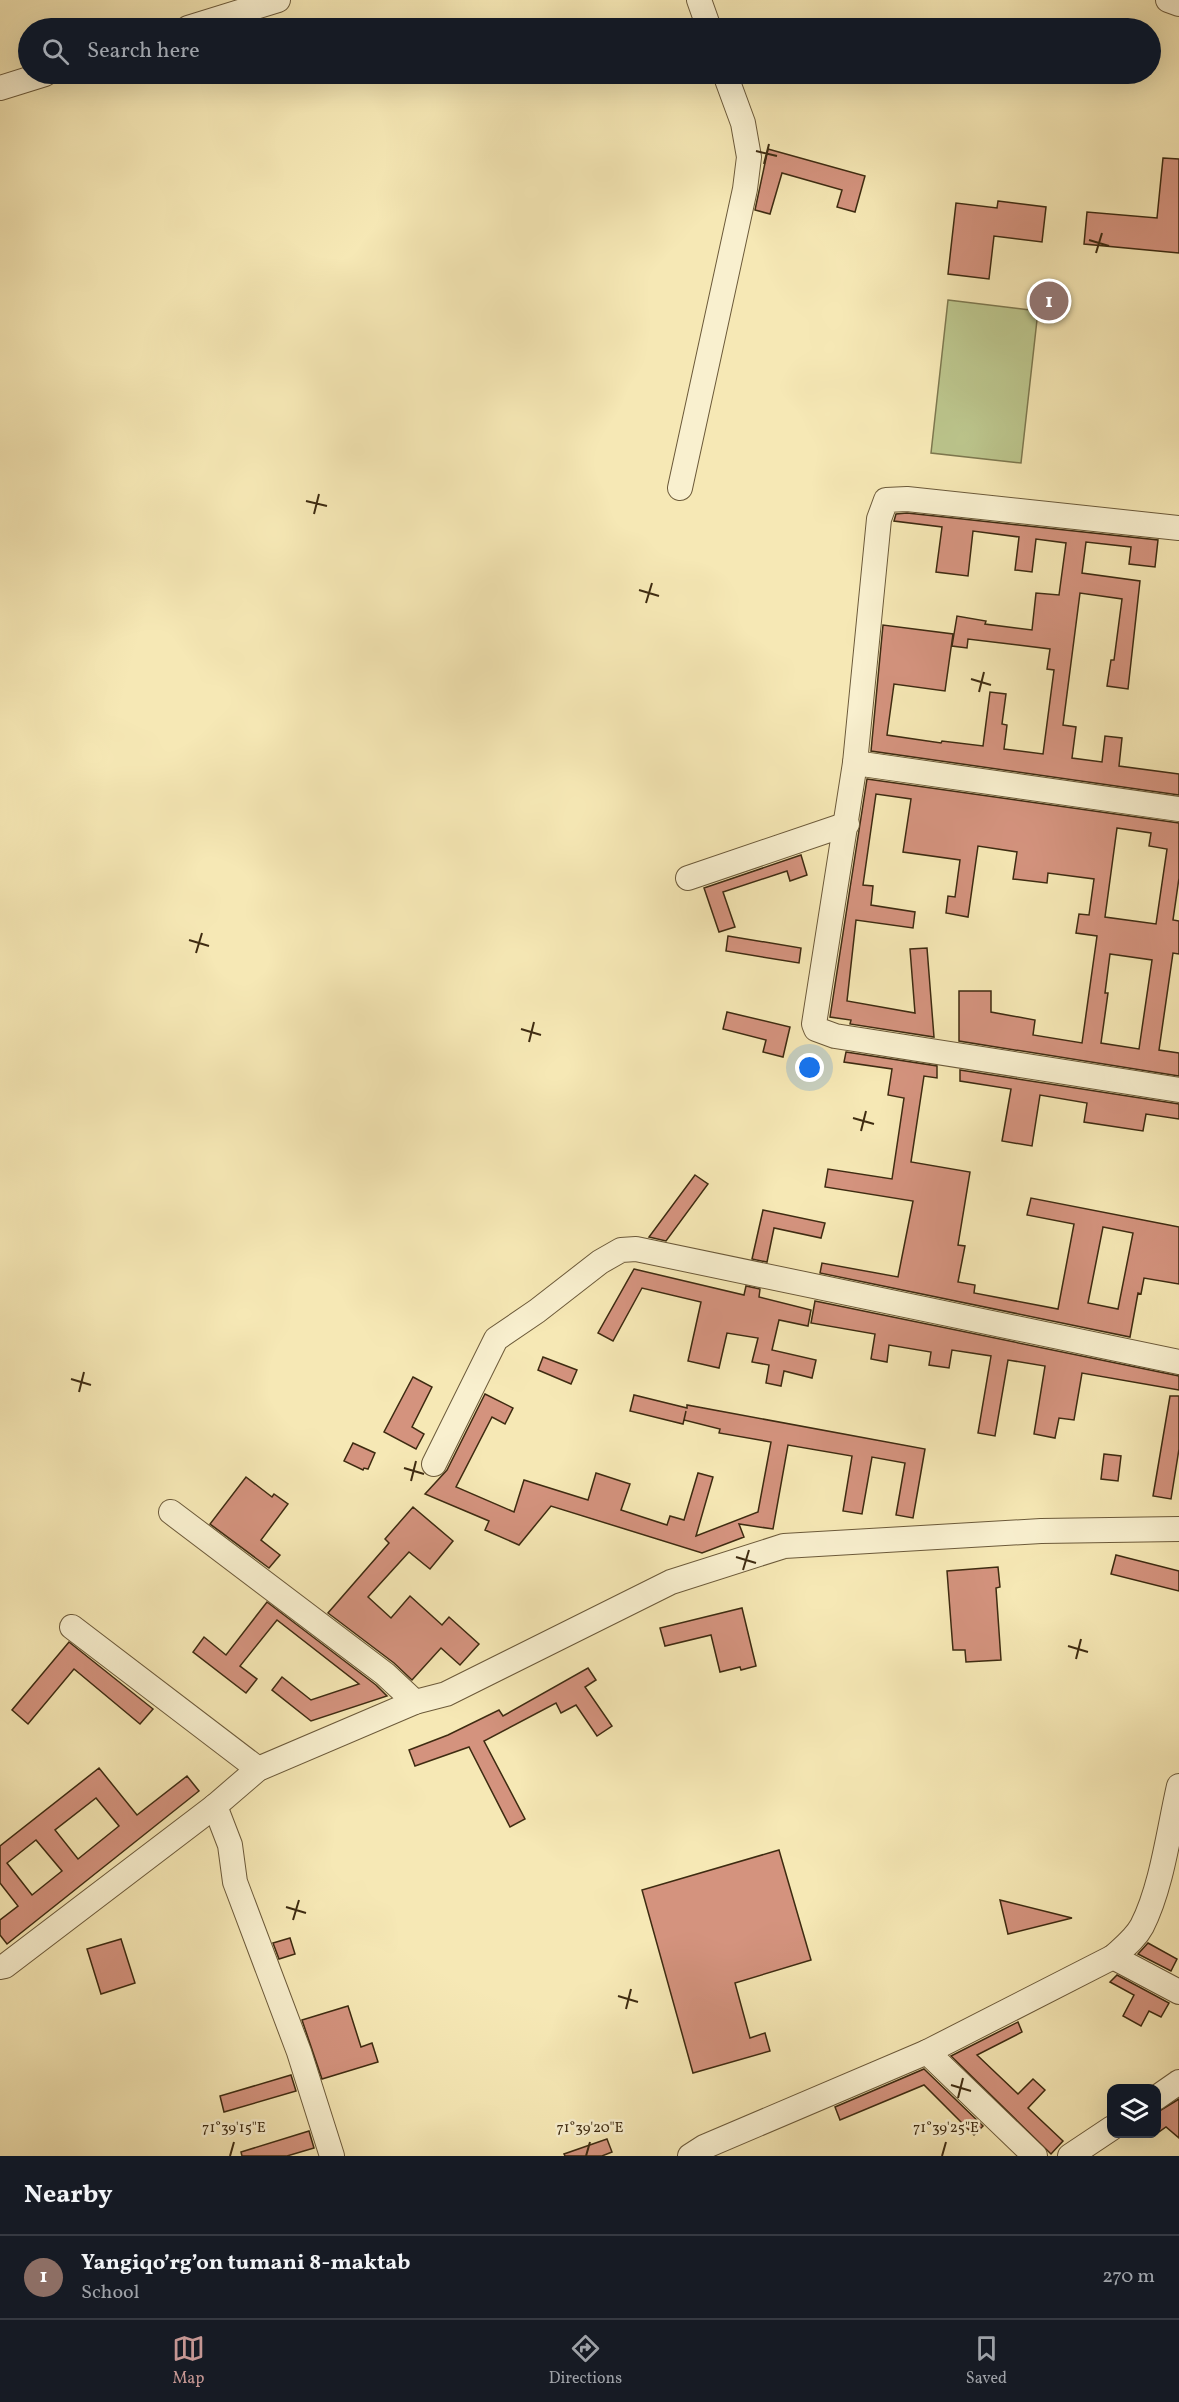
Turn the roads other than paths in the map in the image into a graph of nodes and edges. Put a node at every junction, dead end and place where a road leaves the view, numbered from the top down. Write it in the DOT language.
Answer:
graph roads {
  1 [pos="279,0"];
  2 [pos="699,0"];
  3 [pos="1168,0"];
  4 [pos="1179,4"];
  5 [pos="220,18"];
  6 [pos="705,18"];
  7 [pos="18,82"];
  8 [pos="729,84"];
  9 [pos="0,88"];
  10 [pos="680,488"];
  11 [pos="1179,528"];
  12 [pos="855,763"];
  13 [pos="1179,809"];
  14 [pos="847,824"];
  15 [pos="688,878"];
  16 [pos="1179,1090"];
  17 [pos="1179,1362"];
  18 [pos="434,1464"];
  19 [pos="171,1512"];
  20 [pos="1179,1529"];
  21 [pos="72,1627"];
  22 [pos="415,1702"];
  23 [pos="258,1769"];
  24 [pos="1179,1786"];
  25 [pos="215,1806"];
  26 [pos="1113,1957"];
  27 [pos="0,1967"];
  28 [pos="1179,1992"];
  29 [pos="927,2052"];
  30 [pos="1179,2082"];
  31 [pos="1161,2095"];
  32 [pos="1107,2131"];
  33 [pos="332,2156"];
  34 [pos="690,2156"];
  35 [pos="1035,2156"];
  36 [pos="1070,2156"];
  1 -- 5 [label="street"];
  2 -- 6 [label="street"];
  3 -- 4 [label="street"];
  7 -- 9 [label="street"];
  8 -- 10 [label="street"];
  11 -- 12 [label="street"];
  12 -- 13 [label="street"];
  12 -- 14 [label="street"];
  14 -- 15 [label="street"];
  14 -- 16 [label="street"];
  17 -- 18 [label="street"];
  19 -- 22 [label="street"];
  20 -- 22 [label="street"];
  21 -- 23 [label="street"];
  22 -- 23 [label="street"];
  23 -- 25 [label="street"];
  24 -- 26 [label="street"];
  25 -- 27 [label="street"];
  25 -- 33 [label="street"];
  26 -- 28 [label="street"];
  26 -- 29 [label="street"];
  29 -- 34 [label="street"];
  29 -- 35 [label="street"];
  30 -- 31 [label="street"];
  32 -- 36 [label="street"];
}
